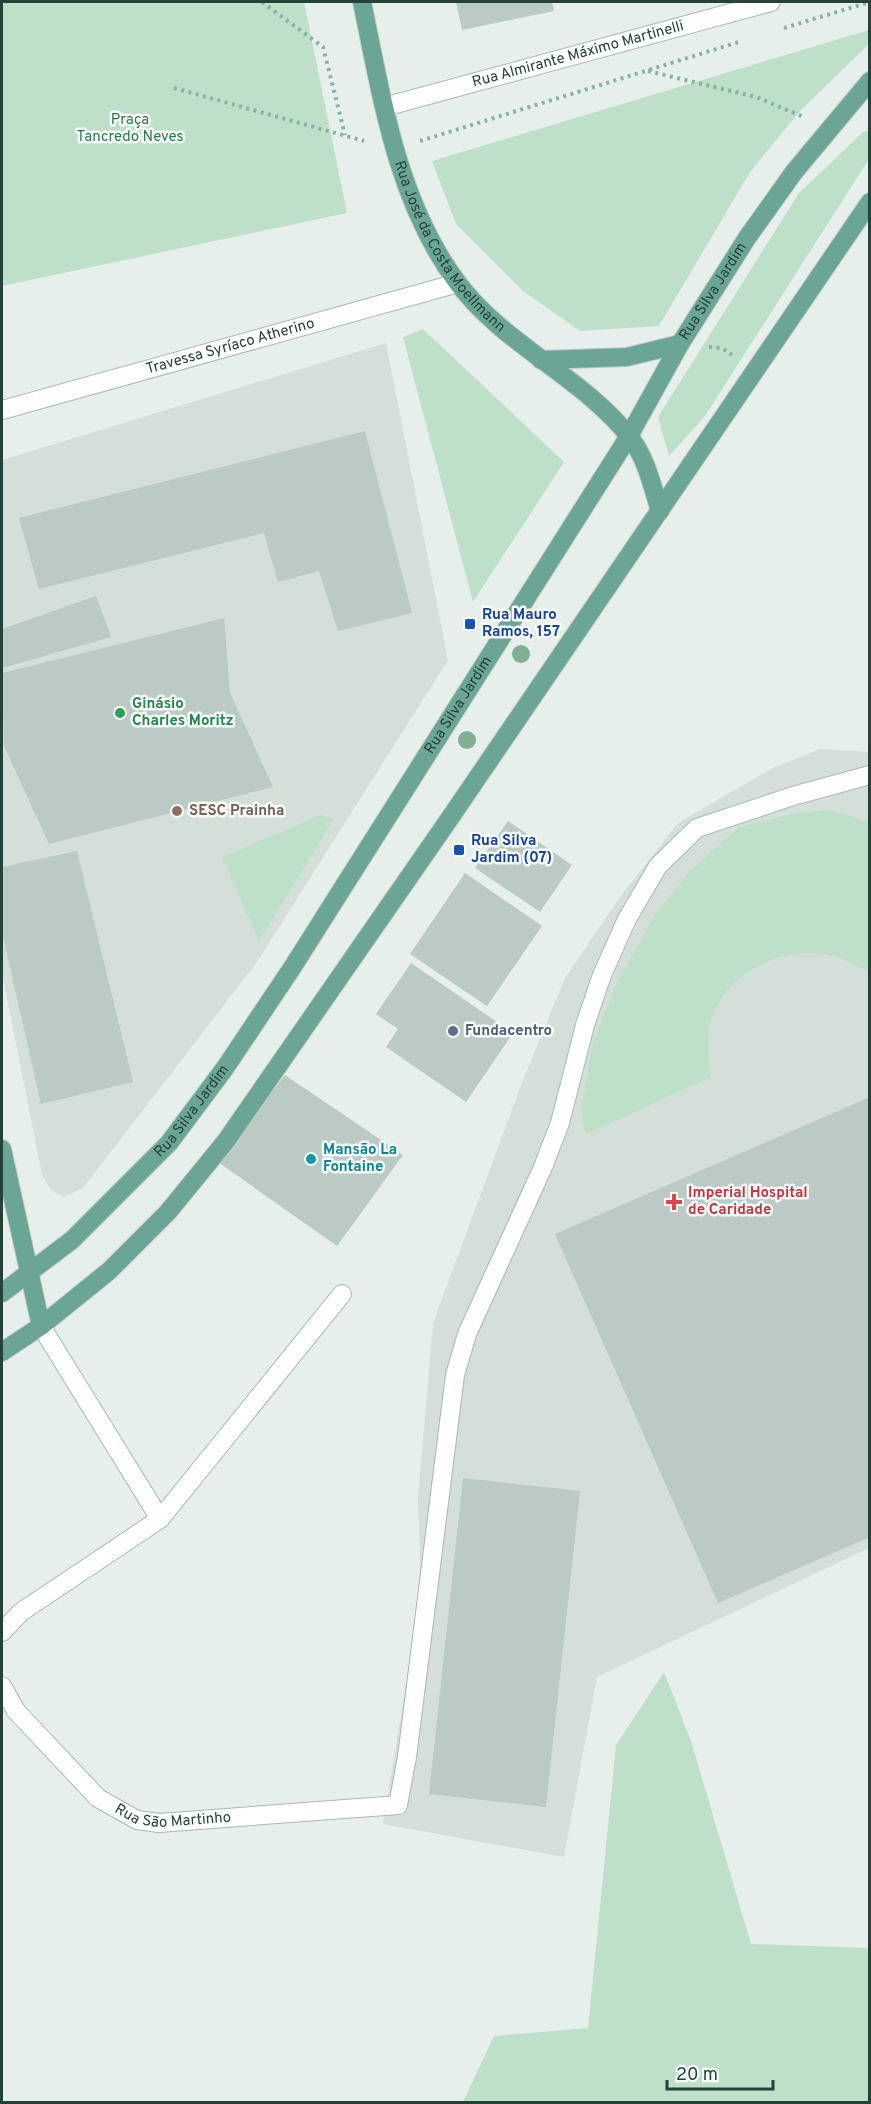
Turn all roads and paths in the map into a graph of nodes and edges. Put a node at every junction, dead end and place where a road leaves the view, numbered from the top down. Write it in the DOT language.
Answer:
graph roads {
  1 [pos="262,2"];
  2 [pos="362,2"];
  3 [pos="771,2"];
  4 [pos="870,2"];
  5 [pos="781,29"];
  6 [pos="747,40"];
  7 [pos="647,70"];
  8 [pos="870,81"];
  9 [pos="174,88"];
  10 [pos="862,95"];
  11 [pos="384,106"];
  12 [pos="829,128"];
  13 [pos="345,135"];
  14 [pos="394,149"];
  15 [pos="870,202"];
  16 [pos="458,284"];
  17 [pos="680,344"];
  18 [pos="541,360"];
  19 [pos="756,370"];
  20 [pos="2,410"];
  21 [pos="629,436"];
  22 [pos="660,511"];
  23 [pos="870,775"];
  24 [pos="2,1149"];
  25 [pos="28,1275"];
  26 [pos="2,1293"];
  27 [pos="342,1294"];
  28 [pos="41,1326"];
  29 [pos="2,1352"];
  30 [pos="160,1519"];
  31 [pos="2,1632"];
  32 [pos="2,1686"];
  1 -- 13 [label="path"];
  2 -- 11 [label="main road, Rua José da Costa Moellmann"];
  3 -- 11 [label="street, Rua Almirante Máximo Martinelli"];
  4 -- 5 [label="path"];
  6 -- 7 [label="path"];
  7 -- 12 [label="path"];
  7 -- 14 [label="path"];
  8 -- 10 [label="main road, Rua Silva Jardim"];
  9 -- 13 [label="path"];
  10 -- 12 [label="main road, Rua Silva Jardim"];
  11 -- 14 [label="main road, Rua José da Costa Moellmann"];
  12 -- 17 [label="main road, Rua Silva Jardim"];
  13 -- 14 [label="path"];
  14 -- 16 [label="main road, Rua José da Costa Moellmann"];
  15 -- 19 [label="main road"];
  16 -- 18 [label="main road, Rua José da Costa Moellmann"];
  16 -- 20 [label="street, Travessa Syríaco Atherino"];
  17 -- 18 [label="main road"];
  17 -- 19 [label="path"];
  17 -- 21 [label="main road, Rua Silva Jardim"];
  18 -- 21 [label="main road, Rua José da Costa Moellmann"];
  19 -- 22 [label="main road"];
  21 -- 22 [label="main road, Rua José da Costa Moellmann"];
  21 -- 25 [label="main road, Rua Silva Jardim"];
  22 -- 28 [label="main road"];
  23 -- 32 [label="street, Rua São Martinho"];
  24 -- 25 [label="main road"];
  25 -- 26 [label="main road, Rua Silva Jardim"];
  25 -- 28 [label="main road"];
  27 -- 30 [label="street"];
  28 -- 29 [label="main road"];
  28 -- 30 [label="street"];
  30 -- 31 [label="street"];
}
